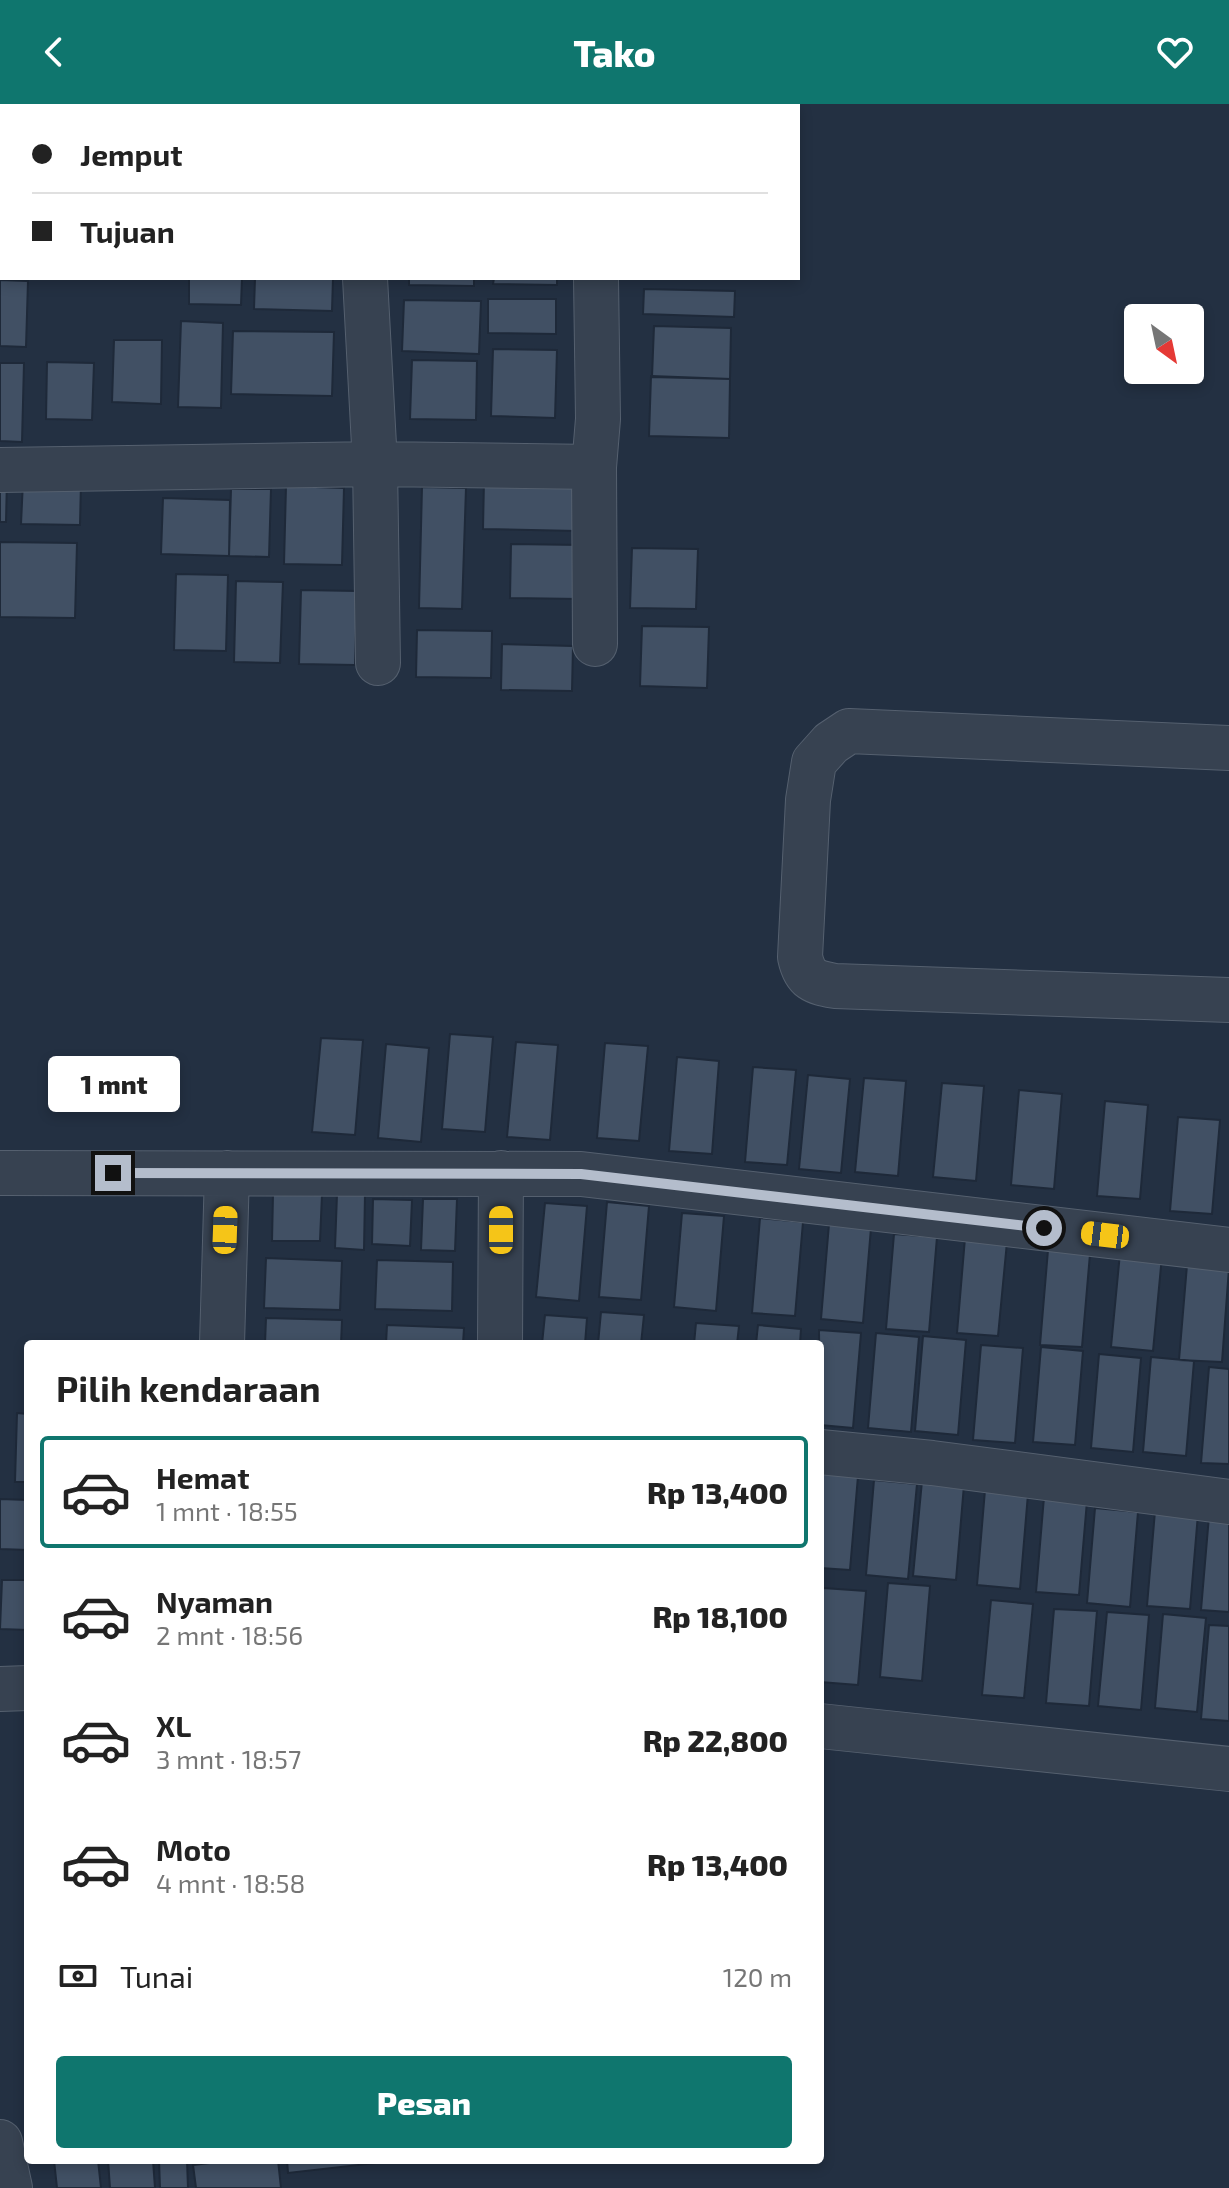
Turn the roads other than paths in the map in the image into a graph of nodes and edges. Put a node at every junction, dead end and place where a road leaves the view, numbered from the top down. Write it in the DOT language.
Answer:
graph roads {
  1 [pos="365,280"];
  2 [pos="596,280"];
  3 [pos="375,464"];
  4 [pos="594,467"];
  5 [pos="0,470"];
  6 [pos="595,644"];
  7 [pos="378,663"];
  8 [pos="1229,748"];
  9 [pos="1229,1000"];
  10 [pos="0,1173"];
  11 [pos="227,1173"];
  12 [pos="501,1173"];
  13 [pos="1229,1250"];
  14 [pos="222,1340"];
  15 [pos="500,1340"];
  16 [pos="824,1452"];
  17 [pos="1229,1502"];
  18 [pos="24,1688"];
  19 [pos="0,1689"];
  20 [pos="824,1726"];
  21 [pos="1229,1769"];
  22 [pos="0,2142"];
  23 [pos="10,2188"];
  1 -- 3 [label="street"];
  2 -- 4 [label="street"];
  3 -- 4 [label="street"];
  3 -- 5 [label="street"];
  3 -- 7 [label="street"];
  4 -- 6 [label="street"];
  8 -- 9 [label="street"];
  10 -- 11 [label="street"];
  11 -- 12 [label="street"];
  11 -- 14 [label="street"];
  12 -- 13 [label="street"];
  12 -- 15 [label="street"];
  16 -- 17 [label="street"];
  18 -- 19 [label="street"];
  20 -- 21 [label="street"];
  22 -- 23 [label="street"];
}
